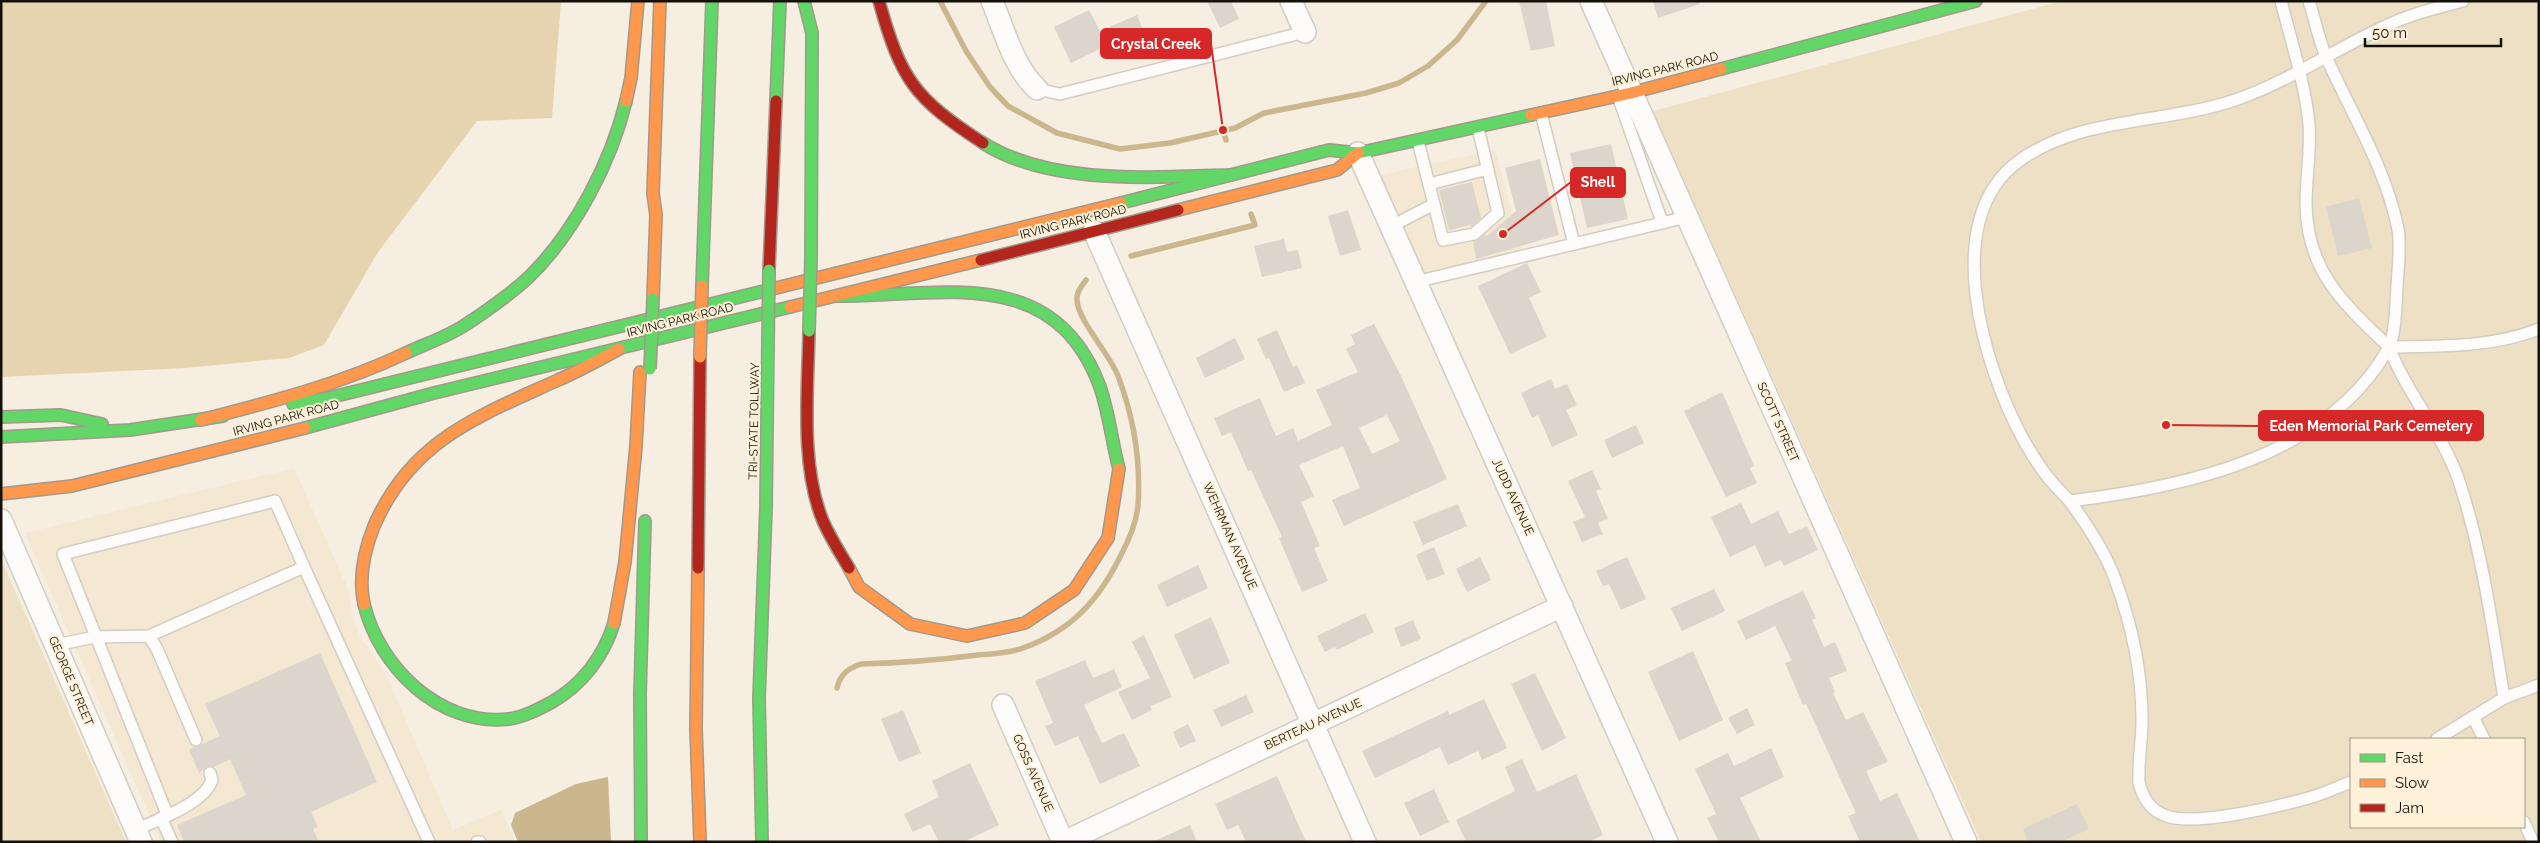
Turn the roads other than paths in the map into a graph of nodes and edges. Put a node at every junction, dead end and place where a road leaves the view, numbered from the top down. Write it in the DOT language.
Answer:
graph roads {
  1 [pos="638,1"];
  2 [pos="660,1"];
  3 [pos="712,1"];
  4 [pos="780,1"];
  5 [pos="804,1"];
  6 [pos="879,1"];
  7 [pos="992,1"];
  8 [pos="1291,1"];
  9 [pos="1591,1"];
  10 [pos="1976,1"];
  11 [pos="2281,1"];
  12 [pos="2309,1"];
  13 [pos="2463,1"];
  14 [pos="1305,32"];
  15 [pos="2326,57"];
  16 [pos="2298,71"];
  17 [pos="1037,89"];
  18 [pos="1624,94"];
  19 [pos="1541,113"];
  20 [pos="1478,128"];
  21 [pos="1418,141"];
  22 [pos="1358,153"];
  23 [pos="1488,170"];
  24 [pos="1231,175"];
  25 [pos="1429,184"];
  26 [pos="1434,204"];
  27 [pos="1687,217"];
  28 [pos="1662,222"];
  29 [pos="1390,227"];
  30 [pos="1094,231"];
  31 [pos="1574,244"];
  32 [pos="1415,282"];
  33 [pos="837,296"];
  34 [pos="2539,329"];
  35 [pos="2389,347"];
  36 [pos="619,349"];
  37 [pos="645,370"];
  38 [pos="1,417"];
  39 [pos="201,420"];
  40 [pos="130,430"];
  41 [pos="1,437"];
  42 [pos="648,449"];
  43 [pos="1,494"];
  44 [pos="2070,501"];
  45 [pos="646,508"];
  46 [pos="1,520"];
  47 [pos="304,568"];
  48 [pos="1562,606"];
  49 [pos="149,636"];
  50 [pos="95,637"];
  51 [pos="56,645"];
  52 [pos="2537,689"];
  53 [pos="2504,698"];
  54 [pos="1003,705"];
  55 [pos="2473,717"];
  56 [pos="1313,724"];
  57 [pos="2439,738"];
  58 [pos="2484,738"];
  59 [pos="196,740"];
  60 [pos="210,773"];
  61 [pos="2350,782"];
  62 [pos="164,816"];
  63 [pos="2525,824"];
  64 [pos="138,836"];
  65 [pos="172,842"];
  66 [pos="429,842"];
  67 [pos="641,842"];
  68 [pos="700,842"];
  69 [pos="762,842"];
  70 [pos="1063,842"];
  71 [pos="1365,842"];
  72 [pos="1667,842"];
  73 [pos="1966,842"];
  74 [pos="2533,842"];
  1 -- 39 [label="main road"];
  2 -- 37 [label="main road, bridge"];
  3 -- 68 [label="main road, bridge"];
  4 -- 69 [label="main road, TRI-STATE TOLLWAY, bridge"];
  5 -- 33 [label="main road, bridge"];
  6 -- 24 [label="main road"];
  7 -- 17 [label="street"];
  8 -- 14 [label="street"];
  9 -- 18 [label="street, SCOTT STREET"];
  10 -- 18 [label="main road, IRVING PARK ROAD"];
  11 -- 16 [label="lane"];
  12 -- 15 [label="lane"];
  13 -- 15 [label="lane"];
  14 -- 17 [label="lane"];
  15 -- 16 [label="lane"];
  15 -- 35 [label="lane"];
  16 -- 35 [label="lane"];
  16 -- 44 [label="lane"];
  18 -- 19 [label="main road, IRVING PARK ROAD"];
  18 -- 27 [label="street, SCOTT STREET"];
  18 -- 28 [label="lane"];
  19 -- 20 [label="main road, IRVING PARK ROAD"];
  19 -- 31 [label="lane"];
  20 -- 21 [label="main road, IRVING PARK ROAD"];
  20 -- 23 [label="lane"];
  21 -- 22 [label="main road, IRVING PARK ROAD"];
  21 -- 25 [label="lane"];
  22 -- 24 [label="main road, IRVING PARK ROAD"];
  22 -- 29 [label="street, JUDD AVENUE"];
  22 -- 30 [label="main road, IRVING PARK ROAD"];
  23 -- 25 [label="lane"];
  23 -- 26 [label="lane"];
  24 -- 39 [label="main road, IRVING PARK ROAD"];
  25 -- 26 [label="lane"];
  26 -- 29 [label="lane"];
  27 -- 28 [label="lane"];
  27 -- 73 [label="street, SCOTT STREET"];
  28 -- 31 [label="lane"];
  29 -- 32 [label="street, JUDD AVENUE"];
  30 -- 33 [label="main road, IRVING PARK ROAD"];
  30 -- 56 [label="street, WEHRMAN AVENUE"];
  31 -- 32 [label="lane"];
  32 -- 48 [label="street, JUDD AVENUE"];
  33 -- 36 [label="main road, IRVING PARK ROAD"];
  34 -- 35 [label="lane"];
  35 -- 44 [label="lane"];
  35 -- 53 [label="lane"];
  36 -- 37 [label="main road"];
  36 -- 43 [label="main road, IRVING PARK ROAD"];
  37 -- 42 [label="main road"];
  38 -- 40 [label="main road"];
  39 -- 40 [label="main road, IRVING PARK ROAD"];
  40 -- 41 [label="main road, IRVING PARK ROAD"];
  44 -- 61 [label="lane"];
  45 -- 67 [label="main road"];
  46 -- 51 [label="street, GEORGE STREET"];
  47 -- 49 [label="lane"];
  47 -- 50 [label="lane"];
  47 -- 66 [label="lane"];
  48 -- 56 [label="street, BERTEAU AVENUE"];
  48 -- 72 [label="street, JUDD AVENUE"];
  49 -- 50 [label="lane"];
  49 -- 59 [label="lane"];
  50 -- 51 [label="lane"];
  50 -- 62 [label="lane"];
  51 -- 64 [label="street, GEORGE STREET"];
  52 -- 53 [label="lane"];
  53 -- 55 [label="lane"];
  54 -- 70 [label="street, GOSS AVENUE"];
  55 -- 57 [label="lane"];
  55 -- 58 [label="lane"];
  56 -- 70 [label="street, BERTEAU AVENUE"];
  56 -- 71 [label="street, WEHRMAN AVENUE"];
  60 -- 62 [label="lane"];
  62 -- 64 [label="lane"];
  62 -- 65 [label="lane"];
  63 -- 74 [label="lane"];
}
